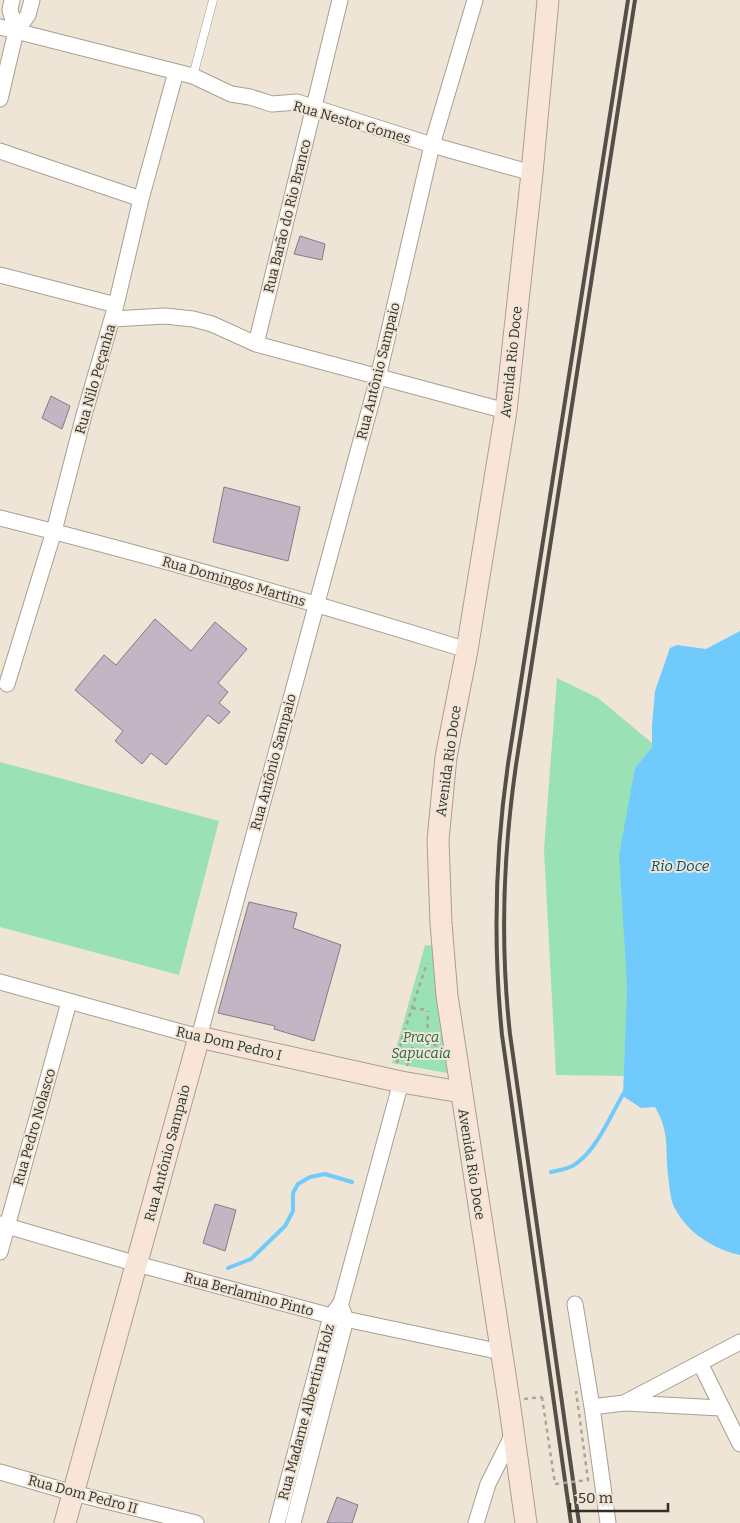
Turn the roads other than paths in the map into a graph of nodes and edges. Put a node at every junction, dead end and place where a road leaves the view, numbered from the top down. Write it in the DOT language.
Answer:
graph roads {
  1 [pos="12,0"];
  2 [pos="32,0"];
  3 [pos="213,0"];
  4 [pos="340,0"];
  5 [pos="475,0"];
  6 [pos="548,0"];
  7 [pos="0,27"];
  8 [pos="16,31"];
  9 [pos="176,72"];
  10 [pos="193,76"];
  11 [pos="0,99"];
  12 [pos="314,108"];
  13 [pos="432,145"];
  14 [pos="0,151"];
  15 [pos="532,173"];
  16 [pos="142,199"];
  17 [pos="0,275"];
  18 [pos="114,312"];
  19 [pos="256,344"];
  20 [pos="378,378"];
  21 [pos="506,411"];
  22 [pos="0,518"];
  23 [pos="54,531"];
  24 [pos="317,604"];
  25 [pos="467,650"];
  26 [pos="7,684"];
  27 [pos="0,982"];
  28 [pos="69,1002"];
  29 [pos="199,1037"];
  30 [pos="404,1074"];
  31 [pos="461,1092"];
  32 [pos="3,1225"];
  33 [pos="0,1252"];
  34 [pos="136,1264"];
  35 [pos="575,1304"];
  36 [pos="339,1318"];
  37 [pos="740,1342"];
  38 [pos="501,1352"];
  39 [pos="700,1363"];
  40 [pos="624,1403"];
  41 [pos="592,1407"];
  42 [pos="722,1408"];
  43 [pos="513,1434"];
  44 [pos="740,1444"];
  45 [pos="0,1472"];
  46 [pos="73,1493"];
  47 [pos="65,1523"];
  48 [pos="196,1523"];
  49 [pos="277,1523"];
  50 [pos="293,1523"];
  51 [pos="476,1523"];
  52 [pos="526,1523"];
  53 [pos="608,1523"];
  1 -- 8 [label="street"];
  2 -- 8 [label="street"];
  3 -- 10 [label="lane"];
  4 -- 12 [label="street, Rua Barão do Rio Branco"];
  5 -- 13 [label="street, Rua Antônio Sampaio"];
  6 -- 15 [label="street, Avenida Rio Doce"];
  7 -- 8 [label="street, Rua Nestor Gomes"];
  8 -- 9 [label="street, Rua Nestor Gomes"];
  8 -- 11 [label="street"];
  9 -- 10 [label="street, Rua Nestor Gomes"];
  9 -- 16 [label="street, Rua Nilo Peçanha"];
  10 -- 12 [label="street, Rua Nestor Gomes"];
  12 -- 13 [label="street, Rua Nestor Gomes"];
  12 -- 19 [label="street, Rua Barão do Rio Branco"];
  13 -- 15 [label="street, Rua Nestor Gomes"];
  13 -- 20 [label="street, Rua Antônio Sampaio"];
  14 -- 16 [label="street"];
  15 -- 21 [label="street, Avenida Rio Doce"];
  16 -- 18 [label="street, Rua Nilo Peçanha"];
  17 -- 18 [label="street"];
  18 -- 19 [label="street"];
  18 -- 23 [label="street, Rua Nilo Peçanha"];
  19 -- 20 [label="street"];
  20 -- 21 [label="street"];
  20 -- 24 [label="street, Rua Antônio Sampaio"];
  21 -- 25 [label="street, Avenida Rio Doce"];
  22 -- 23 [label="street, Rua Domingos Martins"];
  23 -- 24 [label="street, Rua Domingos Martins"];
  23 -- 26 [label="street, Rua Nilo Peçanha"];
  24 -- 25 [label="street, Rua Domingos Martins"];
  24 -- 29 [label="street, Rua Antônio Sampaio"];
  25 -- 31 [label="street, Avenida Rio Doce"];
  27 -- 28 [label="street, Rua Dom Pedro I"];
  28 -- 29 [label="street, Rua Dom Pedro I"];
  28 -- 32 [label="street, Rua Pedro Nolasco"];
  29 -- 30 [label="street, Rua Dom Pedro I"];
  29 -- 34 [label="street, Rua Antônio Sampaio"];
  30 -- 31 [label="street, Rua Dom Pedro I"];
  30 -- 36 [label="street, Rua Madame Albertina Holz"];
  31 -- 38 [label="street, Avenida Rio Doce"];
  32 -- 33 [label="street, Rua Pedro Nolasco"];
  32 -- 34 [label="street, Rua Berlamino Pinto"];
  34 -- 36 [label="street, Rua Berlamino Pinto"];
  34 -- 46 [label="street, Rua Antônio Sampaio"];
  35 -- 41 [label="street"];
  36 -- 38 [label="street, Rua Berlamino Pinto"];
  36 -- 49 [label="street, Rua Madame Albertina Holz"];
  36 -- 50 [label="street, Rua Madame Albertina Holz"];
  37 -- 39 [label="street"];
  38 -- 43 [label="street, Avenida Rio Doce"];
  39 -- 40 [label="street"];
  39 -- 42 [label="street"];
  40 -- 41 [label="street"];
  40 -- 42 [label="street"];
  41 -- 53 [label="street"];
  42 -- 44 [label="street"];
  43 -- 51 [label="street"];
  43 -- 52 [label="street, Avenida Rio Doce"];
  45 -- 46 [label="street, Rua Dom Pedro II"];
  46 -- 47 [label="street, Rua Antônio Sampaio"];
  46 -- 48 [label="street, Rua Dom Pedro II"];
}
